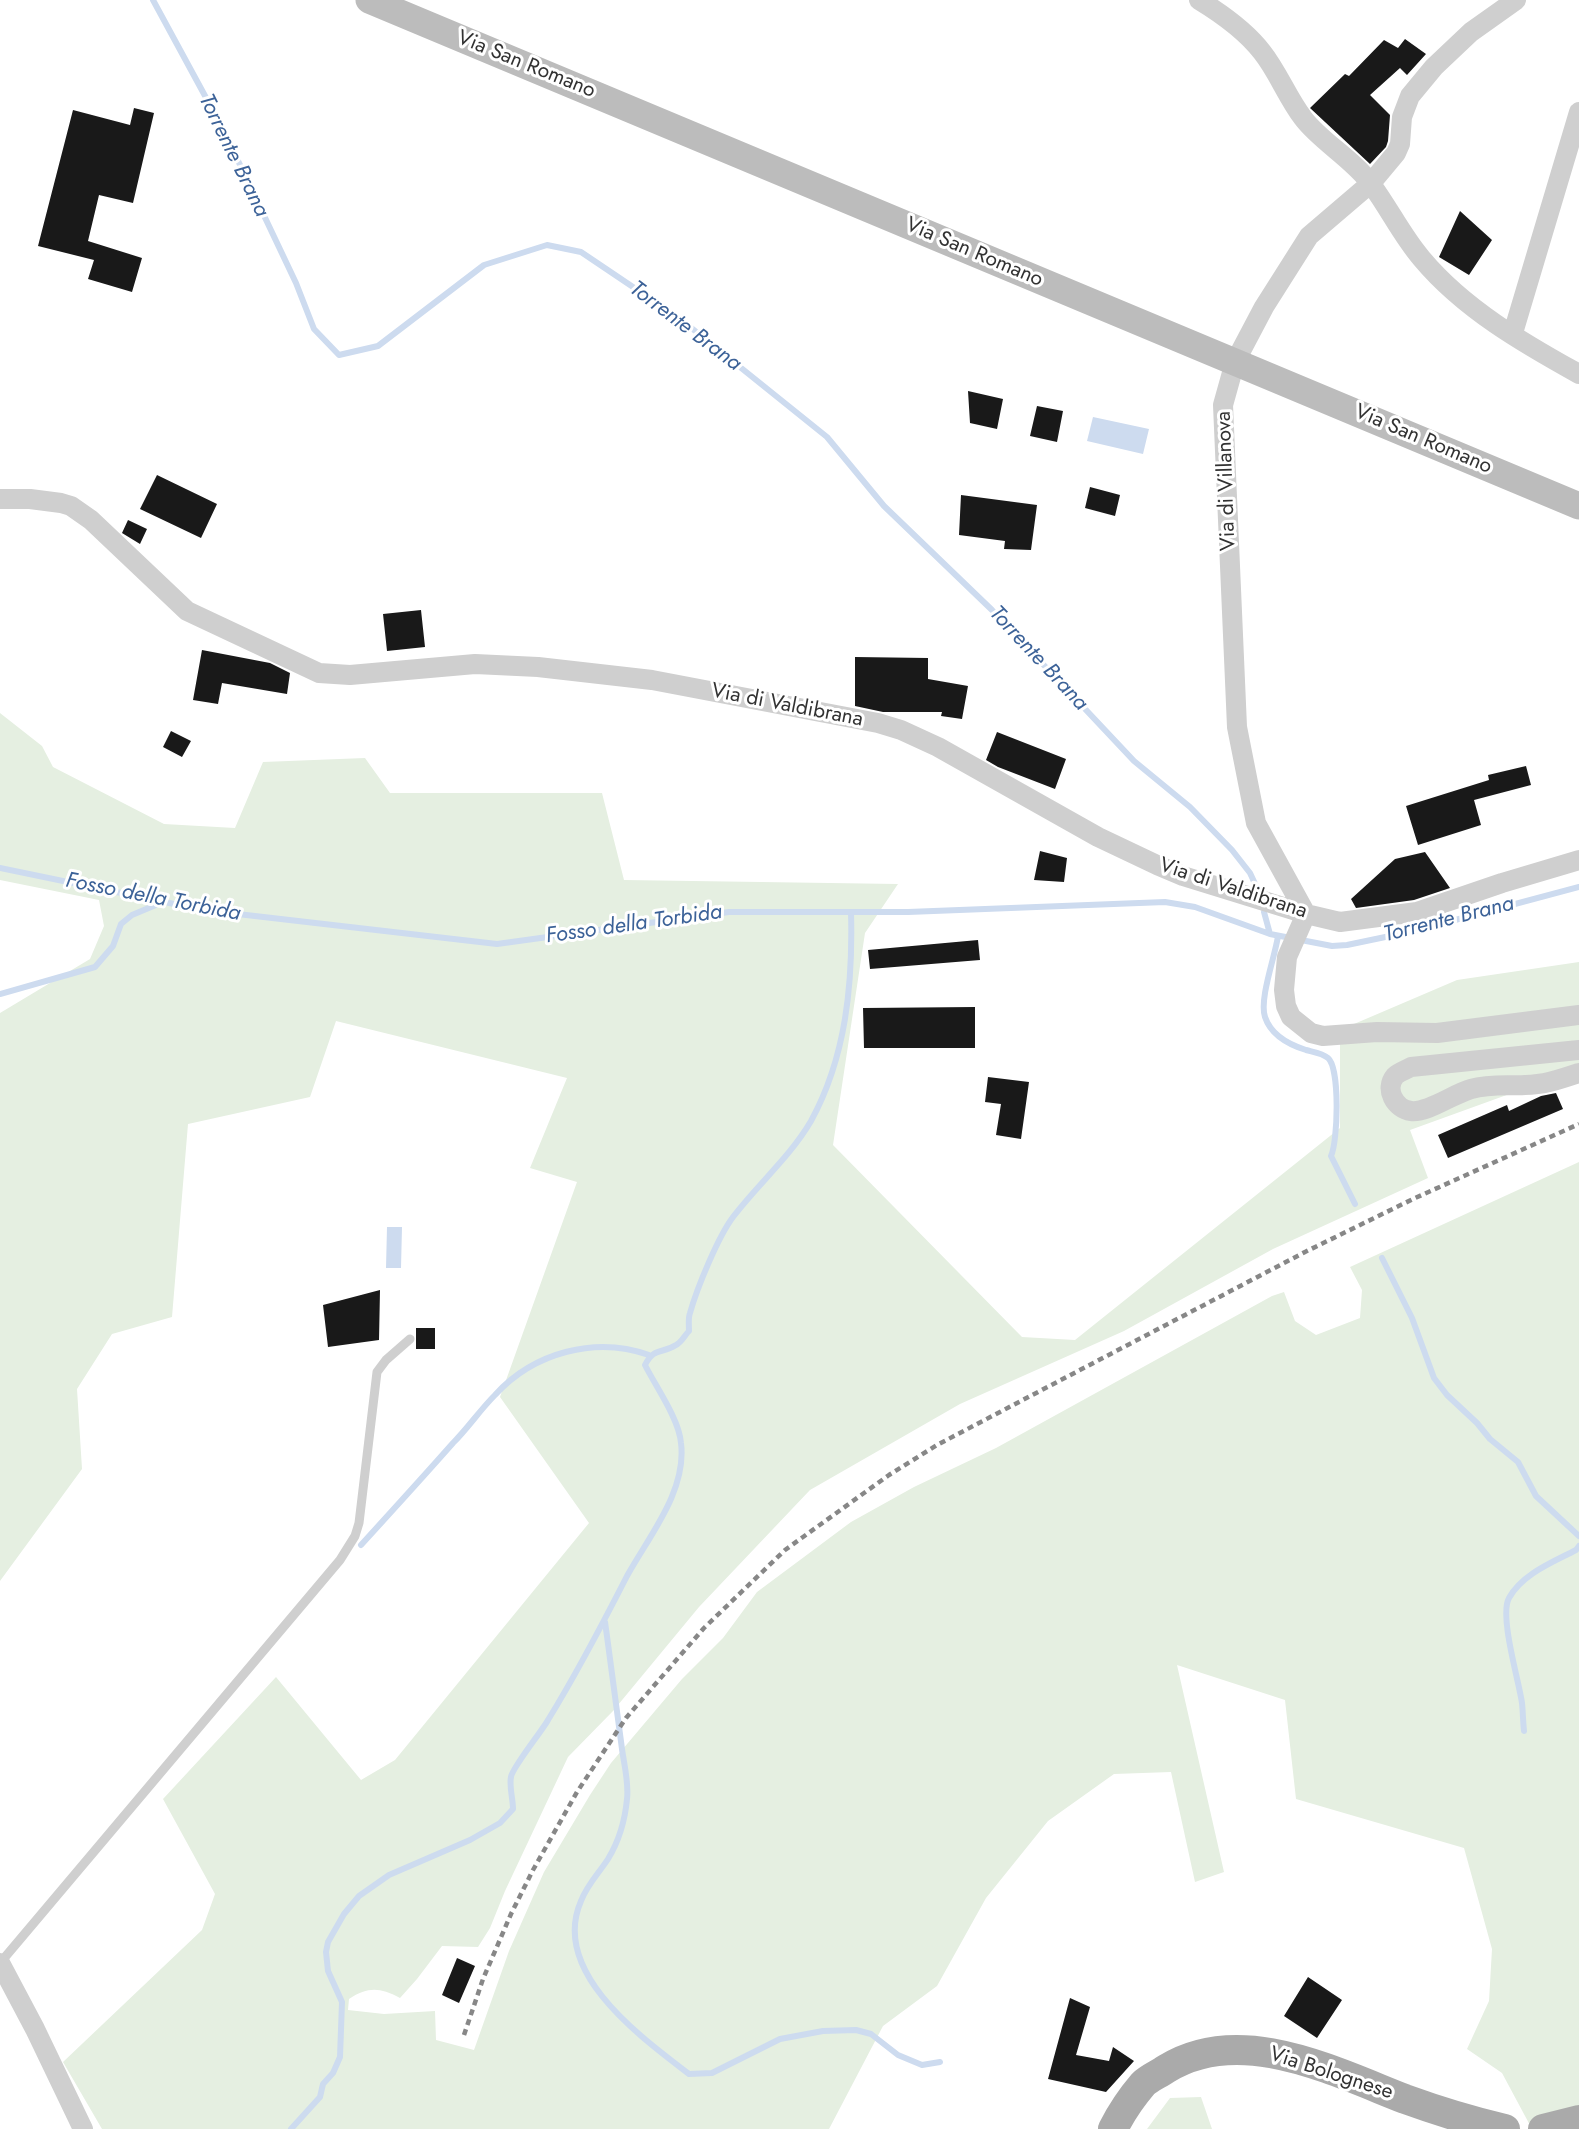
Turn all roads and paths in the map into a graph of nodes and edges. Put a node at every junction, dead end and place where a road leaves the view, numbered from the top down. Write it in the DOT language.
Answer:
graph roads {
  1 [pos="369,0"];
  2 [pos="1199,0"];
  3 [pos="1516,0"];
  4 [pos="1579,112"];
  5 [pos="1371,183"];
  6 [pos="1513,333"];
  7 [pos="1235,362"];
  8 [pos="1579,374"];
  9 [pos="0,499"];
  10 [pos="1579,506"];
  11 [pos="1579,860"];
  12 [pos="1306,914"];
  13 [pos="1579,1015"];
  14 [pos="1579,1050"];
  15 [pos="1579,1073"];
  16 [pos="410,1339"];
  17 [pos="0,1963"];
  18 [pos="1579,2120"];
  19 [pos="83,2129"];
  20 [pos="1113,2129"];
  21 [pos="1505,2129"];
  22 [pos="1543,2129"];
  1 -- 7 [label="street, Via San Romano"];
  2 -- 5 [label="street"];
  3 -- 5 [label="street, Via di Villanova"];
  4 -- 6 [label="street"];
  5 -- 6 [label="street"];
  5 -- 7 [label="street, Via di Villanova"];
  6 -- 8 [label="street"];
  7 -- 10 [label="street, Via San Romano"];
  7 -- 12 [label="street, Via di Villanova"];
  9 -- 12 [label="street, Via di Valdibrana"];
  11 -- 12 [label="street, Via di Valdibrana"];
  12 -- 13 [label="street"];
  14 -- 15 [label="street"];
  16 -- 17 [label="lane"];
  17 -- 19 [label="street"];
  18 -- 22 [label="main road"];
  20 -- 21 [label="main road, Via Bolognese"];
}
